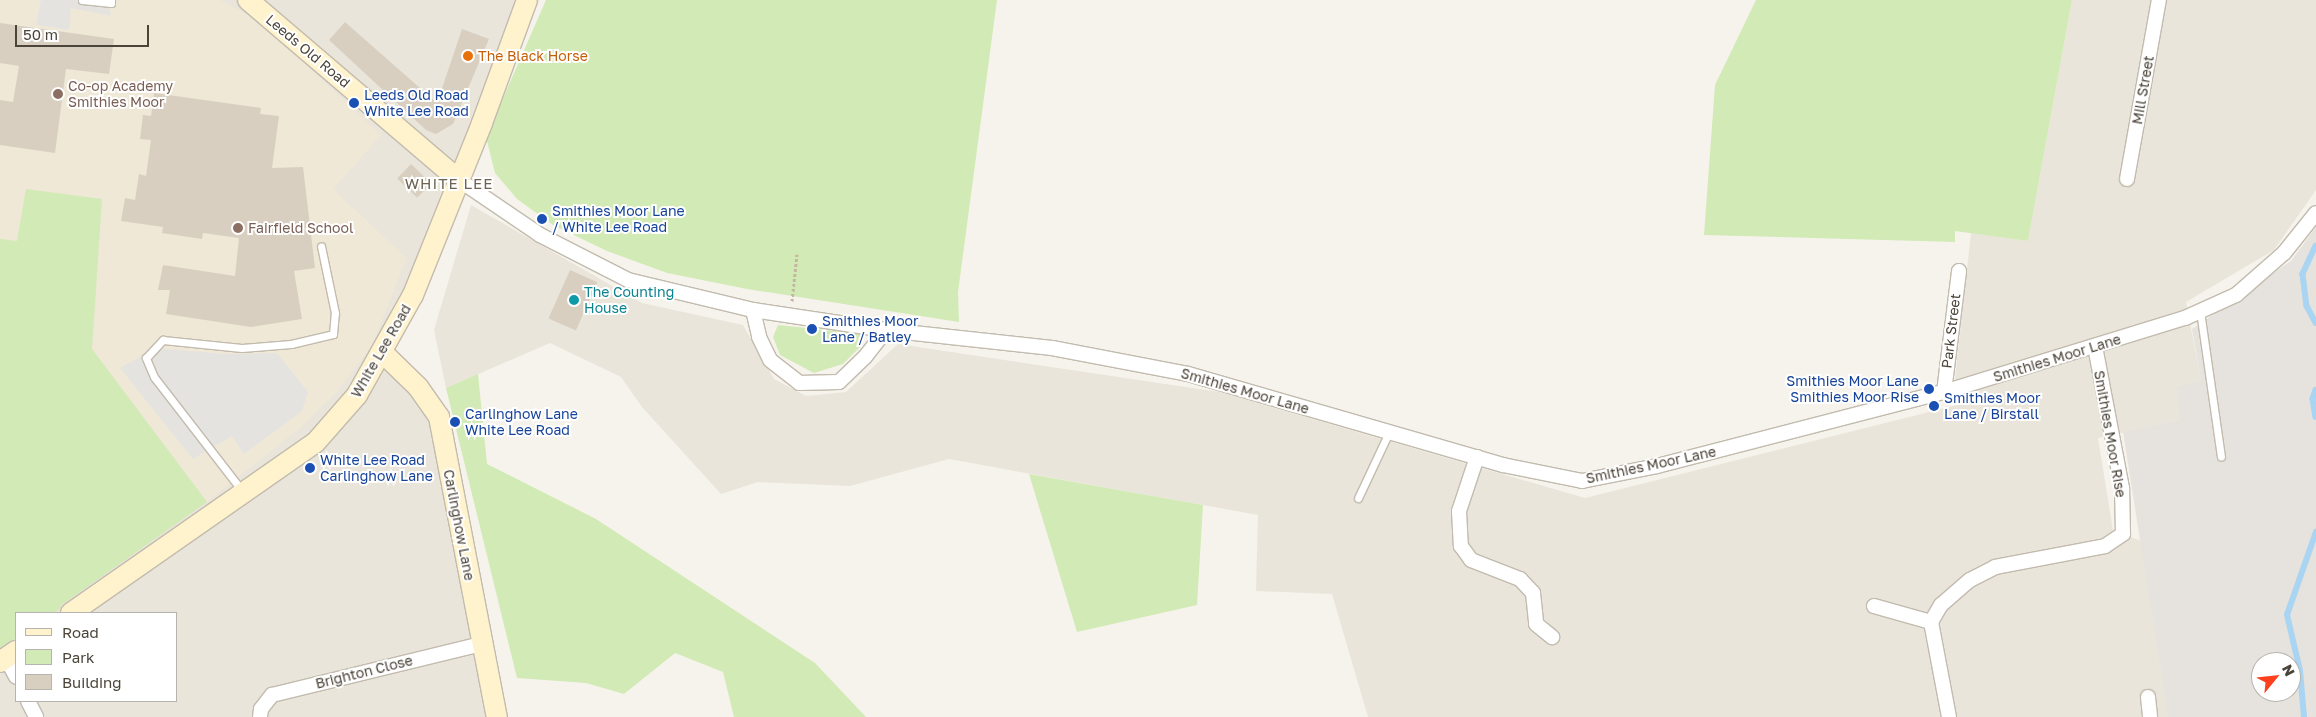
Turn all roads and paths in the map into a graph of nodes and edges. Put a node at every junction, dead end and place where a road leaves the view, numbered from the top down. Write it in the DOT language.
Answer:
graph roads {
  1 [pos="82,0"];
  2 [pos="111,0"];
  3 [pos="248,0"];
  4 [pos="527,0"];
  5 [pos="2159,0"];
  6 [pos="2127,179"];
  7 [pos="459,180"];
  8 [pos="2316,213"];
  9 [pos="322,246"];
  10 [pos="797,254"];
  11 [pos="1959,271"];
  12 [pos="753,310"];
  13 [pos="2200,311"];
  14 [pos="790,316"];
  15 [pos="886,330"];
  16 [pos="2095,347"];
  17 [pos="382,354"];
  18 [pos="1944,392"];
  19 [pos="1389,432"];
  20 [pos="2220,456"];
  21 [pos="1477,457"];
  22 [pos="244,494"];
  23 [pos="1358,498"];
  24 [pos="1874,606"];
  25 [pos="72,612"];
  26 [pos="1931,622"];
  27 [pos="1552,637"];
  28 [pos="481,644"];
  29 [pos="8,657"];
  30 [pos="15,674"];
  31 [pos="2148,697"];
  32 [pos="28,702"];
  33 [pos="36,717"];
  34 [pos="260,717"];
  35 [pos="497,717"];
  36 [pos="1949,717"];
  37 [pos="2150,717"];
  1 -- 2 [label="lane"];
  3 -- 7 [label="main road, Leeds Old Road"];
  4 -- 7 [label="main road, White Lee Road"];
  5 -- 6 [label="street, Mill Street"];
  7 -- 12 [label="street, Smithies Moor Lane"];
  7 -- 17 [label="main road, White Lee Road"];
  8 -- 13 [label="street, Smithies Moor Lane"];
  9 -- 22 [label="lane"];
  10 -- 14 [label="path"];
  11 -- 18 [label="street, Park Street"];
  12 -- 14 [label="street, Smithies Moor Lane"];
  12 -- 15 [label="street"];
  13 -- 16 [label="street, Smithies Moor Lane"];
  13 -- 20 [label="lane"];
  14 -- 15 [label="street, Smithies Moor Lane"];
  15 -- 19 [label="street, Smithies Moor Lane"];
  16 -- 18 [label="street, Smithies Moor Lane"];
  16 -- 26 [label="street, Smithies Moor Rise"];
  17 -- 22 [label="main road, White Lee Road"];
  17 -- 28 [label="main road, Carlinghow Lane"];
  18 -- 21 [label="street, Smithies Moor Lane"];
  19 -- 21 [label="street, Smithies Moor Lane"];
  19 -- 23 [label="lane"];
  21 -- 27 [label="street"];
  22 -- 25 [label="main road, White Lee Road"];
  24 -- 26 [label="street"];
  26 -- 36 [label="street"];
  28 -- 34 [label="street, Brighton Close"];
  28 -- 35 [label="main road, Carlinghow Lane"];
  29 -- 30 [label="street"];
  31 -- 37 [label="street"];
  32 -- 33 [label="street"];
}
